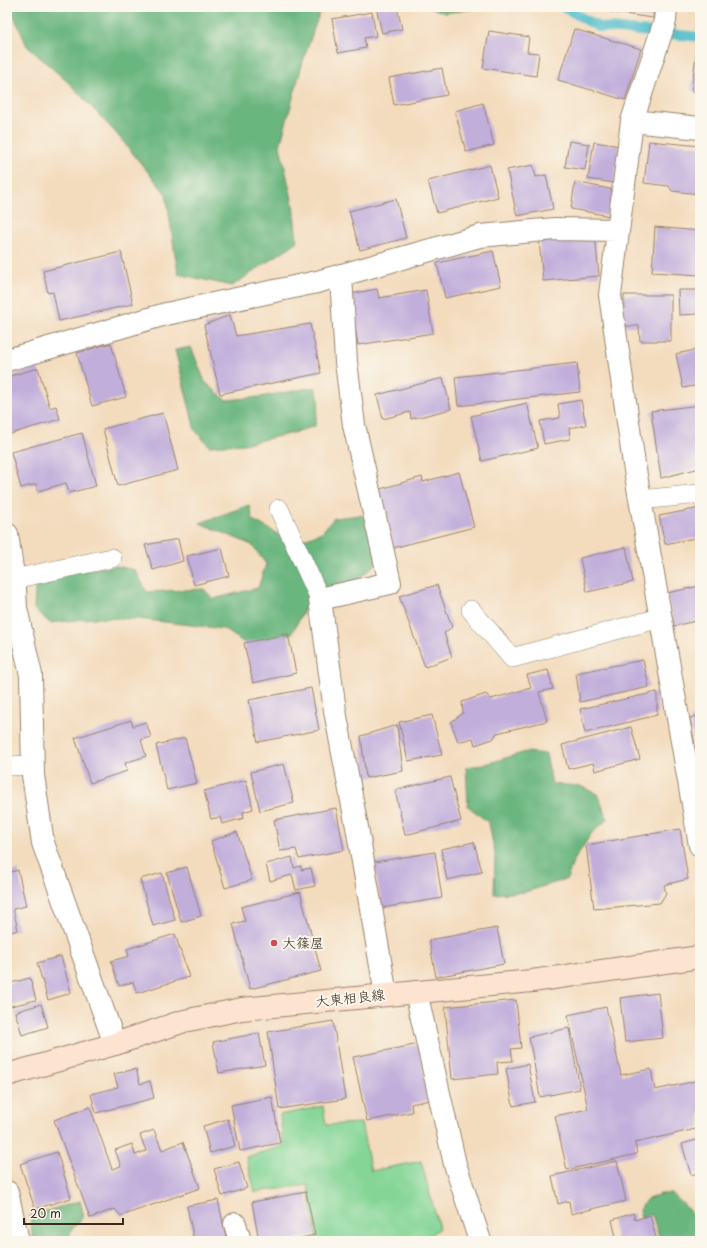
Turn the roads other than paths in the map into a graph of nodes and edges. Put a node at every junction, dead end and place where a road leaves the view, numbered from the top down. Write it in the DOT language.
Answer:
graph roads {
  1 [pos="666,14"];
  2 [pos="632,121"];
  3 [pos="700,128"];
  4 [pos="618,230"];
  5 [pos="341,275"];
  6 [pos="7,360"];
  7 [pos="700,494"];
  8 [pos="640,500"];
  9 [pos="279,509"];
  10 [pos="7,534"];
  11 [pos="112,558"];
  12 [pos="14,579"];
  13 [pos="320,599"];
  14 [pos="12,610"];
  15 [pos="471,610"];
  16 [pos="660,618"];
  17 [pos="32,765"];
  18 [pos="7,766"];
  19 [pos="700,846"];
  20 [pos="700,957"];
  21 [pos="416,992"];
  22 [pos="386,995"];
  23 [pos="115,1044"];
  24 [pos="7,1076"];
  25 [pos="7,1192"];
  26 [pos="18,1241"];
  27 [pos="480,1241"];
  1 -- 2 [label="street"];
  2 -- 3 [label="street"];
  2 -- 4 [label="street"];
  4 -- 5 [label="street"];
  4 -- 8 [label="street"];
  5 -- 6 [label="street"];
  5 -- 13 [label="street"];
  7 -- 8 [label="lane"];
  8 -- 16 [label="street"];
  9 -- 13 [label="lane"];
  10 -- 12 [label="street"];
  11 -- 12 [label="lane"];
  12 -- 14 [label="street"];
  13 -- 22 [label="street"];
  14 -- 17 [label="street"];
  15 -- 16 [label="lane"];
  16 -- 19 [label="street"];
  17 -- 18 [label="lane"];
  17 -- 23 [label="street"];
  20 -- 21 [label="main road, 大東相良線"];
  21 -- 22 [label="main road, 大東相良線"];
  21 -- 27 [label="street"];
  22 -- 23 [label="main road, 大東相良線"];
  23 -- 24 [label="main road, 大東相良線"];
  25 -- 26 [label="street"];
}
